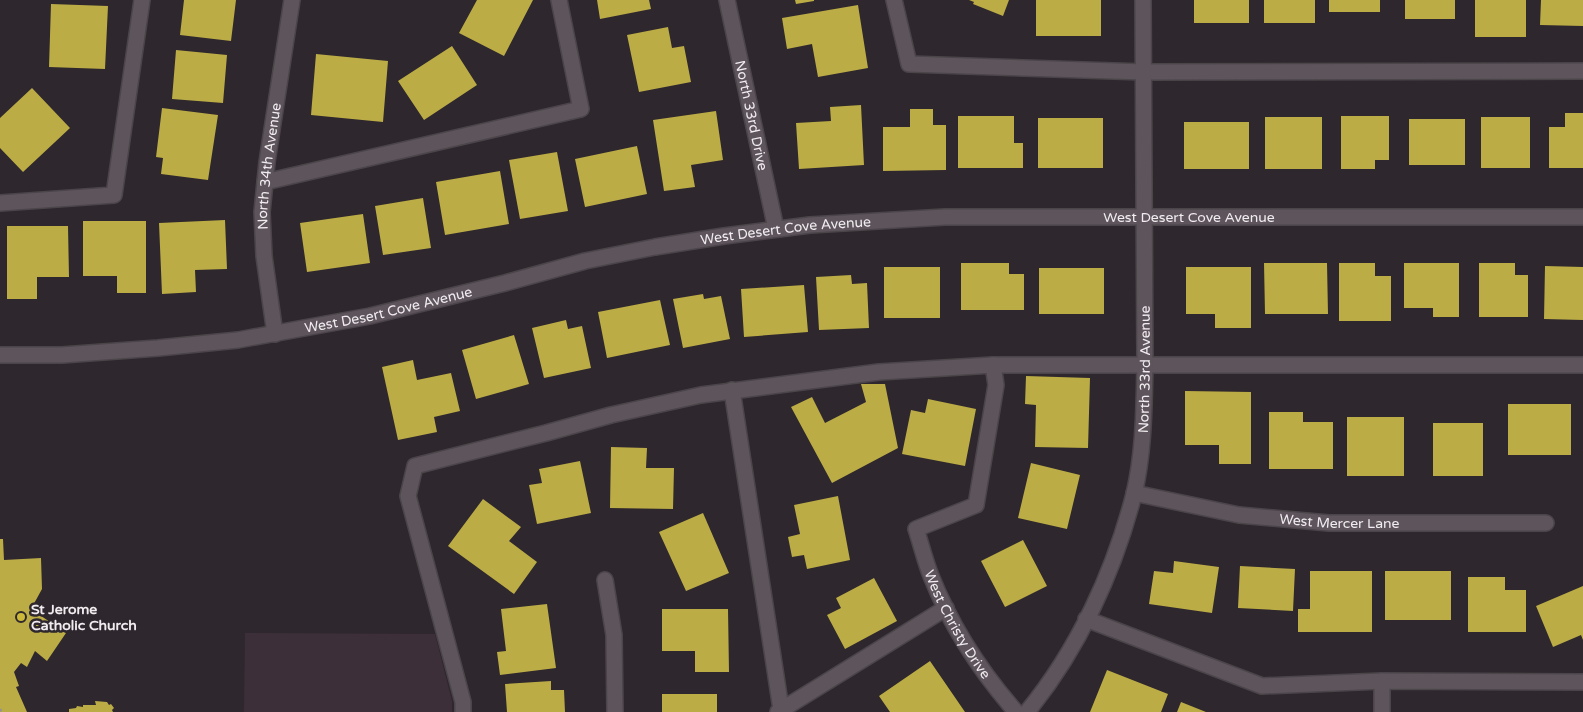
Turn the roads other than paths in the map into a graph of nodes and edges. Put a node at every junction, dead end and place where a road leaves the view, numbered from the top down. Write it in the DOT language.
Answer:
graph roads {
  1 [pos="142,0"];
  2 [pos="292,0"];
  3 [pos="559,0"];
  4 [pos="726,0"];
  5 [pos="894,0"];
  6 [pos="1143,0"];
  7 [pos="1583,71"];
  8 [pos="1144,72"];
  9 [pos="265,182"];
  10 [pos="0,203"];
  11 [pos="1583,217"];
  12 [pos="1145,218"];
  13 [pos="776,229"];
  14 [pos="275,334"];
  15 [pos="0,355"];
  16 [pos="1145,365"];
  17 [pos="1583,365"];
  18 [pos="993,366"];
  19 [pos="732,390"];
  20 [pos="1134,493"];
  21 [pos="1546,523"];
  22 [pos="605,580"];
  23 [pos="946,608"];
  24 [pos="1086,619"];
  25 [pos="1382,681"];
  26 [pos="1583,682"];
  27 [pos="780,711"];
  28 [pos="463,712"];
  29 [pos="615,712"];
  30 [pos="1016,712"];
  31 [pos="1027,712"];
  32 [pos="1382,712"];
  1 -- 10 [label="street"];
  2 -- 9 [label="street, North 34th Avenue"];
  3 -- 9 [label="street"];
  4 -- 13 [label="street, North 33rd Drive"];
  5 -- 8 [label="street"];
  6 -- 8 [label="street, North 33rd Avenue"];
  7 -- 8 [label="street"];
  8 -- 12 [label="street, North 33rd Avenue"];
  9 -- 14 [label="street, North 34th Avenue"];
  11 -- 12 [label="street, West Desert Cove Avenue"];
  12 -- 13 [label="street, West Desert Cove Avenue"];
  12 -- 16 [label="street, North 33rd Avenue"];
  13 -- 14 [label="street, West Desert Cove Avenue"];
  14 -- 15 [label="street, West Desert Cove Avenue"];
  16 -- 17 [label="street"];
  16 -- 18 [label="street"];
  16 -- 20 [label="street, North 33rd Avenue"];
  18 -- 19 [label="street"];
  18 -- 23 [label="street, West Christy Drive"];
  19 -- 27 [label="street"];
  19 -- 28 [label="street"];
  20 -- 21 [label="street, West Mercer Lane"];
  20 -- 24 [label="street, North 33rd Avenue"];
  22 -- 29 [label="street"];
  23 -- 27 [label="street"];
  23 -- 30 [label="street, West Christy Drive"];
  24 -- 25 [label="street"];
  24 -- 31 [label="street, North 33rd Avenue"];
  25 -- 26 [label="street"];
  25 -- 32 [label="street"];
}
